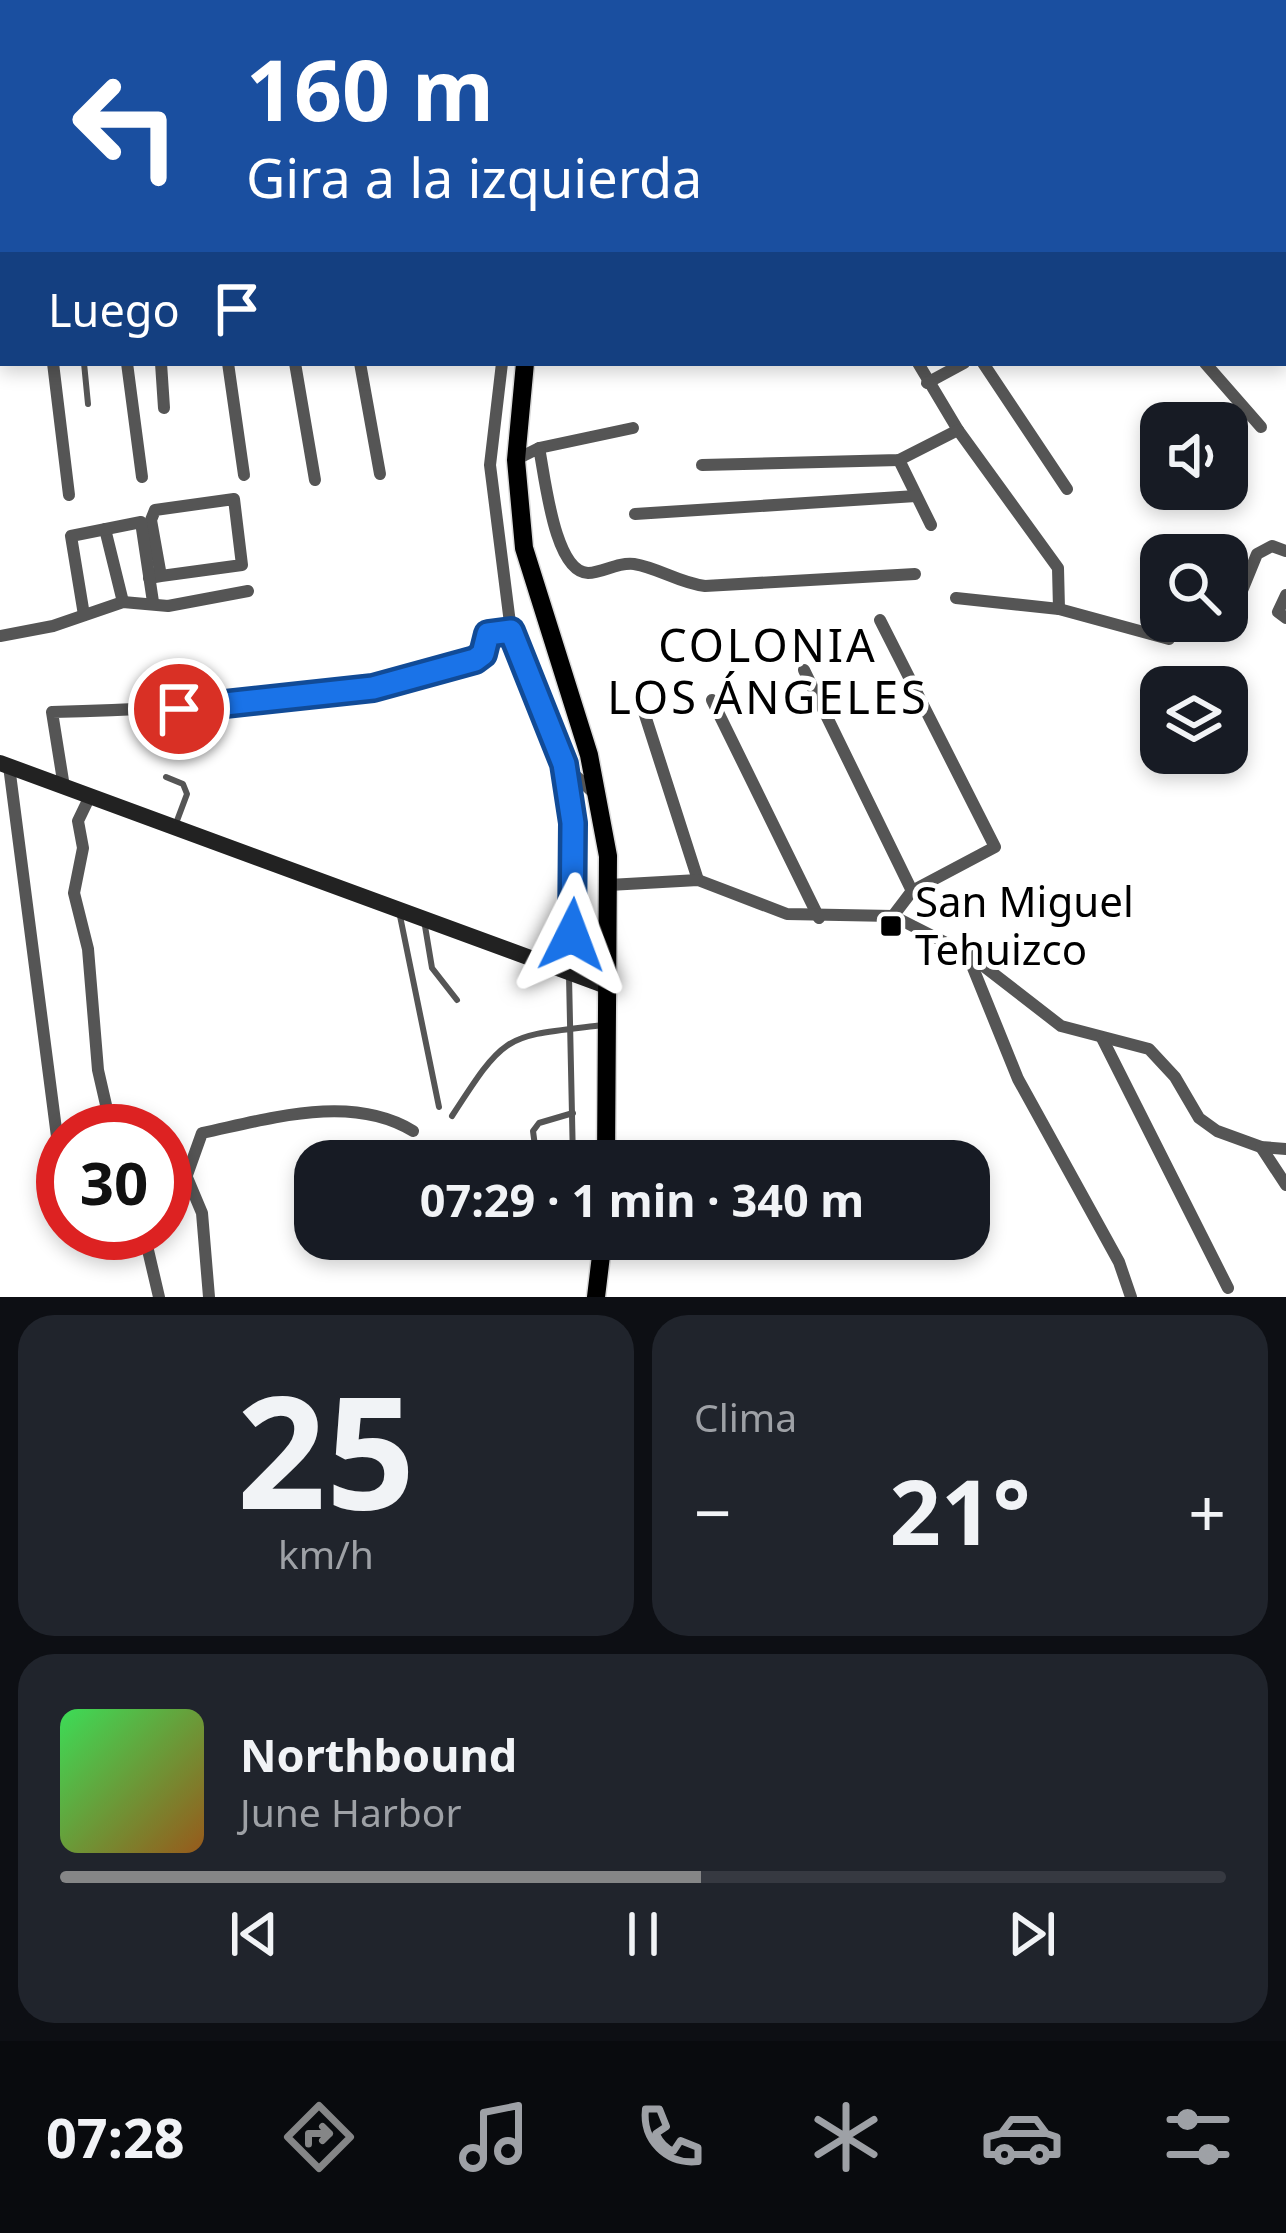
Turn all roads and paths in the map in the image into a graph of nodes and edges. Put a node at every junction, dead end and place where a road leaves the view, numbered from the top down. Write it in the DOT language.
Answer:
graph roads {
  1 [pos="53,366"];
  2 [pos="84,366"];
  3 [pos="127,366"];
  4 [pos="161,366"];
  5 [pos="228,366"];
  6 [pos="296,366"];
  7 [pos="361,366"];
  8 [pos="502,366"];
  9 [pos="525,366"];
  10 [pos="919,366"];
  11 [pos="958,366"];
  12 [pos="985,366"];
  13 [pos="1208,366"];
  14 [pos="927,383"];
  15 [pos="88,404"];
  16 [pos="164,407"];
  17 [pos="1261,427"];
  18 [pos="633,428"];
  19 [pos="958,430"];
  20 [pos="539,448"];
  21 [pos="516,460"];
  22 [pos="899,460"];
  23 [pos="702,465"];
  24 [pos="380,474"];
  25 [pos="244,476"];
  26 [pos="142,477"];
  27 [pos="315,480"];
  28 [pos="1067,489"];
  29 [pos="69,495"];
  30 [pos="916,496"];
  31 [pos="635,514"];
  32 [pos="932,525"];
  33 [pos="105,530"];
  34 [pos="1286,551"];
  35 [pos="915,574"];
  36 [pos="1248,576"];
  37 [pos="155,577"];
  38 [pos="248,591"];
  39 [pos="1286,595"];
  40 [pos="956,598"];
  41 [pos="122,602"];
  42 [pos="153,602"];
  43 [pos="1059,609"];
  44 [pos="84,615"];
  45 [pos="1282,615"];
  46 [pos="880,620"];
  47 [pos="511,631"];
  48 [pos="1140,631"];
  49 [pos="0,636"];
  50 [pos="804,670"];
  51 [pos="712,700"];
  52 [pos="644,712"];
  53 [pos="564,764"];
  54 [pos="4,765"];
  55 [pos="166,777"];
  56 [pos="64,787"];
  57 [pos="90,796"];
  58 [pos="600,799"];
  59 [pos="175,827"];
  60 [pos="698,880"];
  61 [pos="609,885"];
  62 [pos="912,891"];
  63 [pos="398,907"];
  64 [pos="893,916"];
  65 [pos="424,917"];
  66 [pos="819,918"];
  67 [pos="968,955"];
  68 [pos="568,972"];
  69 [pos="609,986"];
  70 [pos="457,1000"];
  71 [pos="607,1024"];
  72 [pos="571,1029"];
  73 [pos="1102,1038"];
  74 [pos="52,1104"];
  75 [pos="106,1104"];
  76 [pos="439,1107"];
  77 [pos="572,1113"];
  78 [pos="452,1115"];
  79 [pos="412,1131"];
  80 [pos="534,1140"];
  81 [pos="573,1140"];
  82 [pos="606,1140"];
  83 [pos="1261,1148"];
  84 [pos="1286,1149"];
  85 [pos="192,1158"];
  86 [pos="1286,1185"];
  87 [pos="192,1188"];
  88 [pos="150,1260"];
  89 [pos="595,1260"];
  90 [pos="601,1260"];
  91 [pos="600,1268"];
  92 [pos="1228,1288"];
  93 [pos="159,1297"];
  94 [pos="209,1297"];
  95 [pos="596,1297"];
  96 [pos="1132,1297"];
  1 -- 29 [label="street"];
  2 -- 15 [label="lane"];
  3 -- 26 [label="street"];
  4 -- 16 [label="street"];
  5 -- 25 [label="street"];
  6 -- 27 [label="street"];
  7 -- 24 [label="street"];
  8 -- 47 [label="street"];
  9 -- 21 [label="main road"];
  10 -- 14 [label="street"];
  11 -- 14 [label="street"];
  12 -- 28 [label="street"];
  13 -- 17 [label="street"];
  14 -- 19 [label="street"];
  18 -- 20 [label="street"];
  19 -- 22 [label="street"];
  19 -- 43 [label="street"];
  20 -- 21 [label="street"];
  20 -- 35 [label="street"];
  21 -- 58 [label="main road"];
  22 -- 23 [label="street"];
  22 -- 30 [label="street"];
  30 -- 31 [label="street"];
  30 -- 32 [label="street"];
  33 -- 37 [label="street"];
  33 -- 41 [label="street"];
  33 -- 44 [label="street"];
  34 -- 36 [label="street"];
  37 -- 37 [label="street"];
  37 -- 42 [label="street"];
  38 -- 42 [label="street"];
  39 -- 45 [label="street"];
  40 -- 43 [label="street"];
  41 -- 42 [label="street"];
  41 -- 44 [label="street"];
  43 -- 48 [label="street"];
  44 -- 49 [label="street"];
  46 -- 62 [label="street"];
  47 -- 53 [label="street"];
  47 -- 56 [label="street"];
  50 -- 62 [label="street"];
  51 -- 66 [label="street"];
  52 -- 60 [label="street"];
  53 -- 58 [label="street"];
  53 -- 68 [label="street"];
  54 -- 56 [label="main road"];
  54 -- 74 [label="street"];
  55 -- 59 [label="lane"];
  56 -- 57 [label="main road"];
  57 -- 59 [label="main road"];
  57 -- 75 [label="street"];
  58 -- 61 [label="main road"];
  59 -- 63 [label="main road"];
  60 -- 61 [label="street"];
  60 -- 66 [label="street"];
  61 -- 69 [label="main road"];
  62 -- 64 [label="street"];
  63 -- 65 [label="main road"];
  63 -- 76 [label="lane"];
  64 -- 66 [label="street"];
  64 -- 67 [label="street"];
  65 -- 68 [label="main road"];
  65 -- 70 [label="lane"];
  67 -- 73 [label="street"];
  67 -- 96 [label="street"];
  68 -- 69 [label="main road"];
  68 -- 72 [label="lane"];
  69 -- 71 [label="main road"];
  71 -- 72 [label="lane"];
  71 -- 82 [label="main road"];
  72 -- 77 [label="lane"];
  72 -- 78 [label="lane"];
  73 -- 83 [label="street"];
  73 -- 92 [label="street"];
  77 -- 80 [label="lane"];
  77 -- 81 [label="lane"];
  79 -- 85 [label="street"];
  83 -- 84 [label="street"];
  83 -- 86 [label="street"];
  87 -- 94 [label="street"];
  88 -- 93 [label="street"];
  89 -- 91 [label="lane"];
  90 -- 91 [label="main road"];
  91 -- 95 [label="main road"];
}
